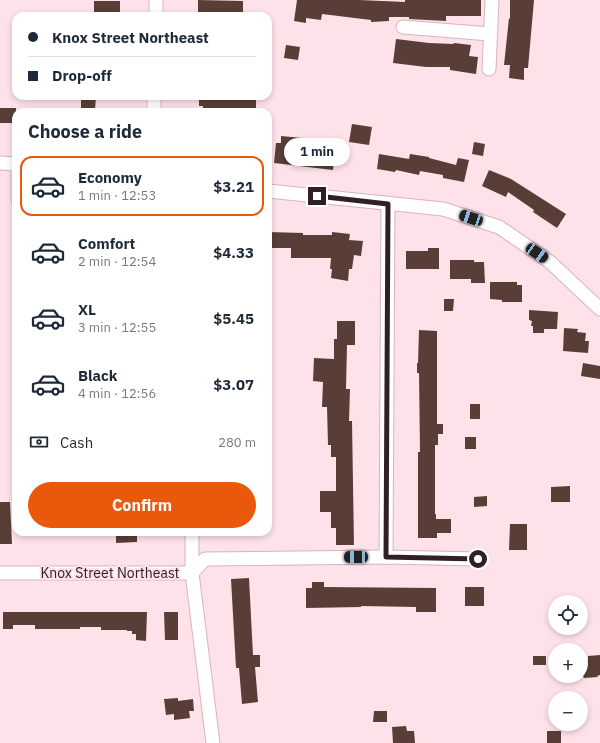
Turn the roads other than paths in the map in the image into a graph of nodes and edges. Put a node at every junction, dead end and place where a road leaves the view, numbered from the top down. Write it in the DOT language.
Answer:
graph roads {
  1 [pos="156,0"];
  2 [pos="492,0"];
  3 [pos="156,12"];
  4 [pos="403,27"];
  5 [pos="490,34"];
  6 [pos="489,69"];
  7 [pos="0,163"];
  8 [pos="12,164"];
  9 [pos="272,192"];
  10 [pos="388,204"];
  11 [pos="600,309"];
  12 [pos="192,536"];
  13 [pos="386,557"];
  14 [pos="478,559"];
  15 [pos="0,573"];
  16 [pos="192,573"];
  17 [pos="213,743"];
  1 -- 3 [label="street"];
  2 -- 5 [label="street"];
  4 -- 5 [label="street"];
  5 -- 6 [label="street"];
  7 -- 8 [label="street"];
  9 -- 10 [label="street"];
  10 -- 11 [label="street"];
  10 -- 13 [label="street"];
  12 -- 16 [label="street"];
  13 -- 14 [label="street, Knox Street Northeast"];
  13 -- 16 [label="street, Knox Street Northeast"];
  15 -- 16 [label="street, Knox Street Northeast"];
  16 -- 17 [label="street"];
}
